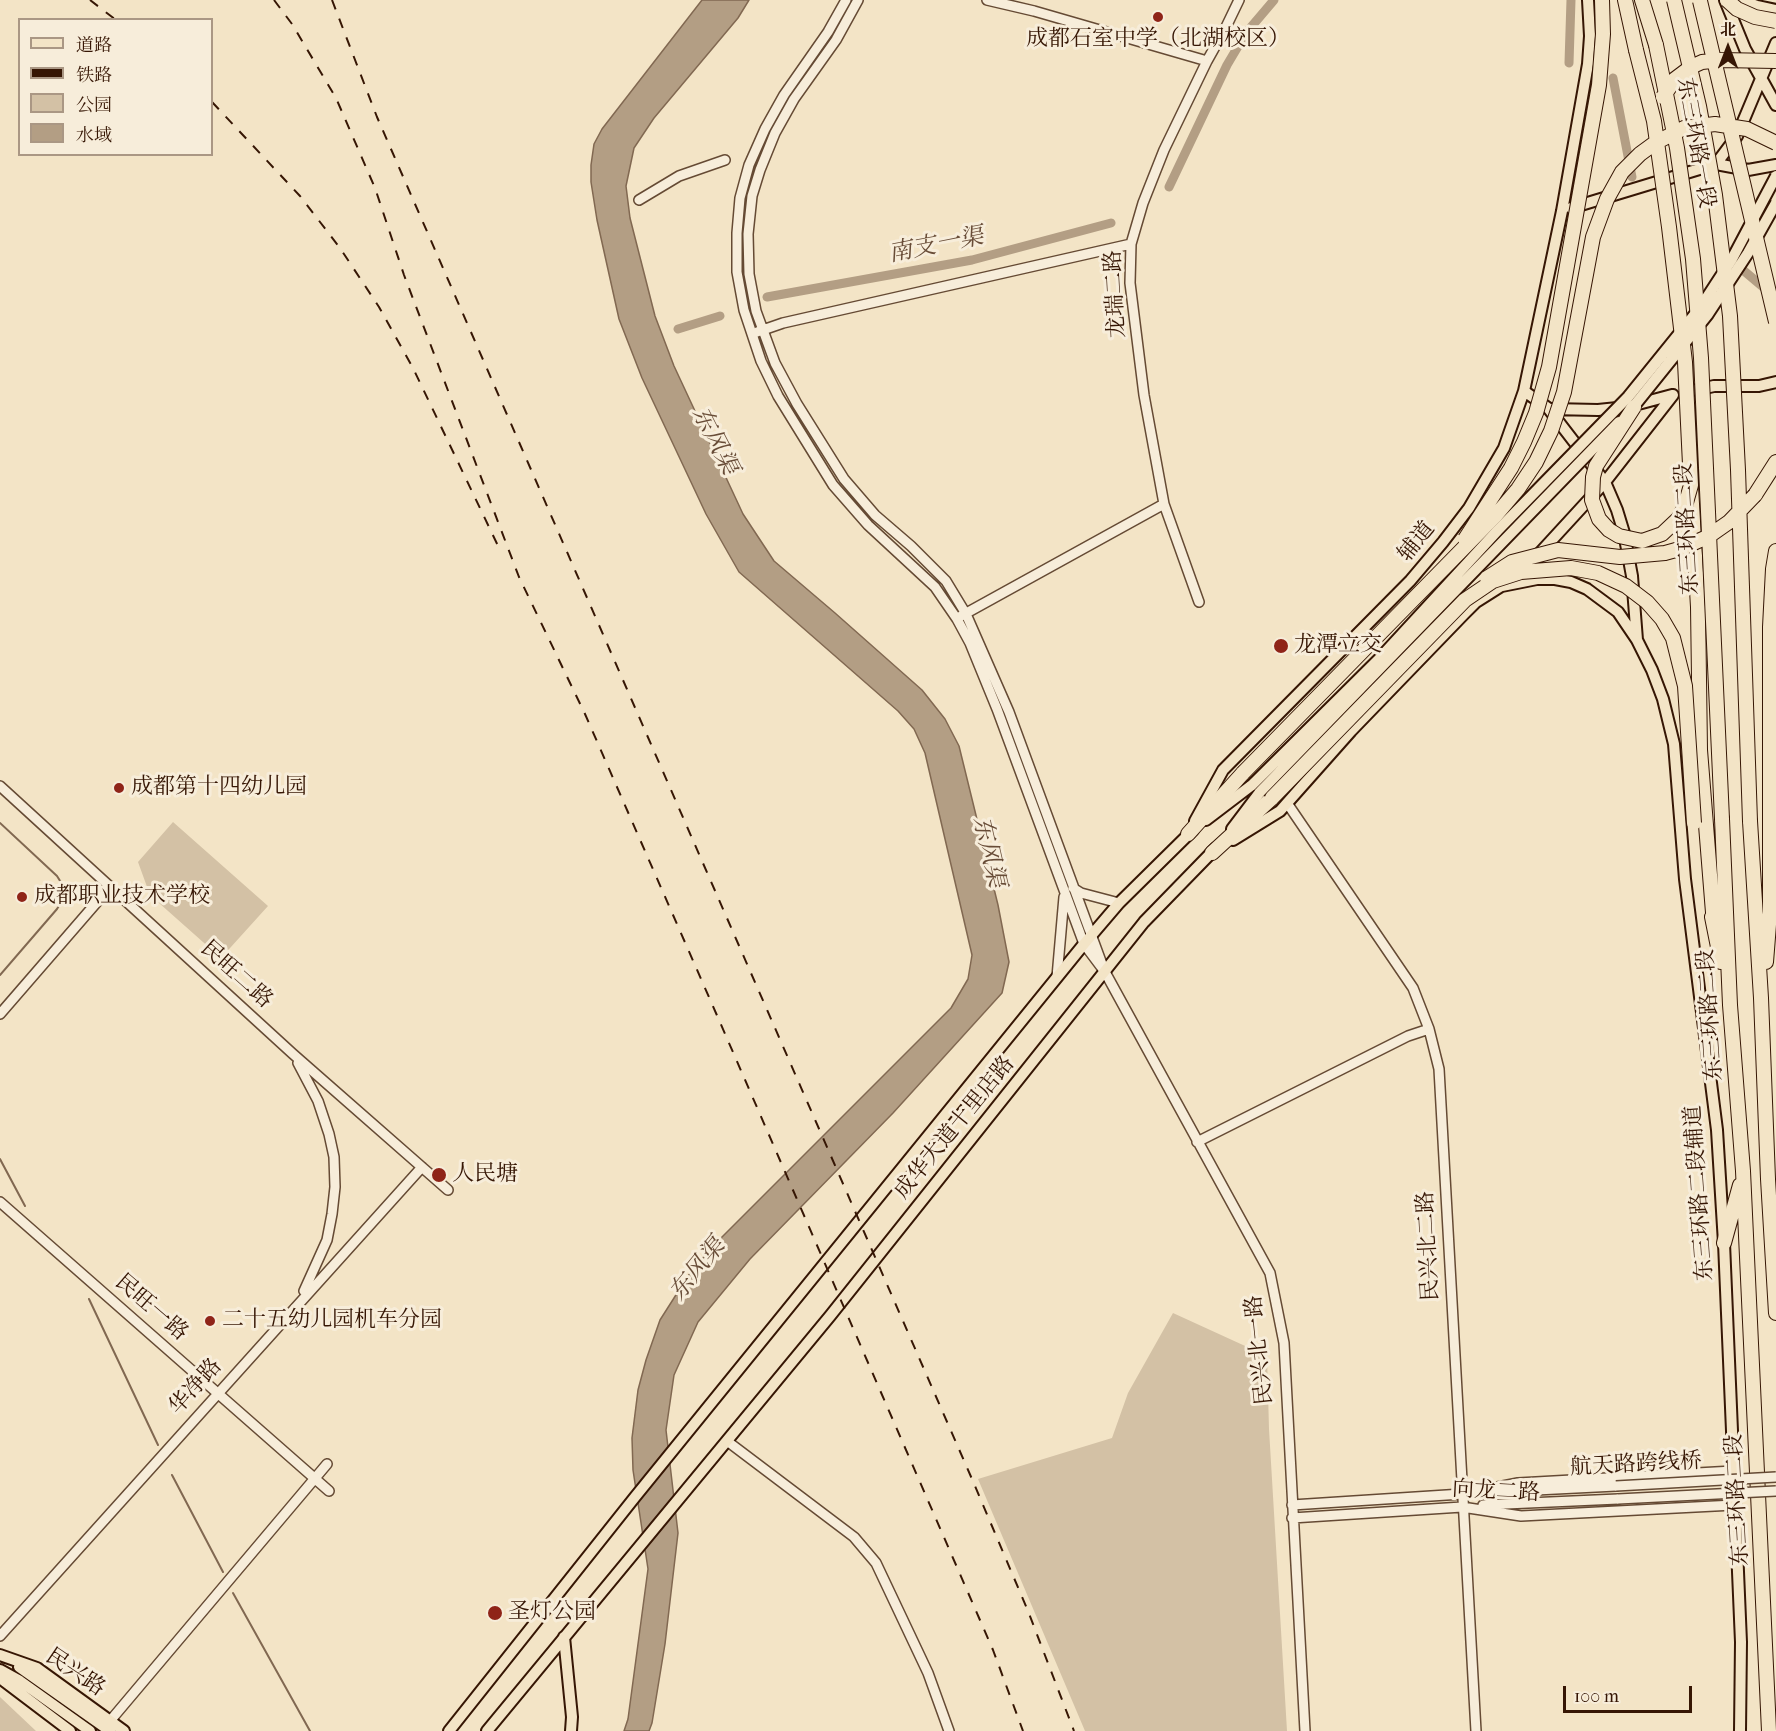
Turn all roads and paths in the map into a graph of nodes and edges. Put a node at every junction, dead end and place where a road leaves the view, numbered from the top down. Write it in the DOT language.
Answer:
graph roads {
  1 [pos="846,0"];
  2 [pos="858,0"];
  3 [pos="987,0"];
  4 [pos="1239,0"];
  5 [pos="1588,0"];
  6 [pos="1602,0"];
  7 [pos="1626,0"];
  8 [pos="1642,0"];
  9 [pos="1674,0"];
  10 [pos="1700,0"];
  11 [pos="1726,0"];
  12 [pos="1741,0"];
  13 [pos="1776,10"];
  14 [pos="1776,21"];
  15 [pos="1776,43"];
  16 [pos="1207,61"];
  17 [pos="1776,61"];
  18 [pos="1761,77"];
  19 [pos="1776,105"];
  20 [pos="1654,122"];
  21 [pos="1776,143"];
  22 [pos="725,160"];
  23 [pos="1716,164"];
  24 [pos="1776,165"];
  25 [pos="1776,176"];
  26 [pos="639,200"];
  27 [pos="1776,203"];
  28 [pos="1562,211"];
  29 [pos="1131,244"];
  30 [pos="1696,296"];
  31 [pos="1776,322"];
  32 [pos="763,330"];
  33 [pos="751,334"];
  34 [pos="1776,382"];
  35 [pos="1524,391"];
  36 [pos="1673,395"];
  37 [pos="1634,407"];
  38 [pos="1548,408"];
  39 [pos="1776,462"];
  40 [pos="1605,482"];
  41 [pos="1691,485"];
  42 [pos="1164,504"];
  43 [pos="1776,551"];
  44 [pos="1452,560"];
  45 [pos="1502,586"];
  46 [pos="1465,600"];
  47 [pos="1199,602"];
  48 [pos="1776,602"];
  49 [pos="962,616"];
  50 [pos="1770,627"];
  51 [pos="1637,640"];
  52 [pos="0,786"];
  53 [pos="1262,792"];
  54 [pos="1287,802"];
  55 [pos="1699,821"];
  56 [pos="1188,834"];
  57 [pos="1212,853"];
  58 [pos="110,887"];
  59 [pos="1069,890"];
  60 [pos="1119,903"];
  61 [pos="1092,933"];
  62 [pos="1084,944"];
  63 [pos="1105,972"];
  64 [pos="1057,977"];
  65 [pos="1761,998"];
  66 [pos="1730,1005"];
  67 [pos="0,1014"];
  68 [pos="1429,1029"];
  69 [pos="293,1054"];
  70 [pos="1197,1142"];
  71 [pos="422,1167"];
  72 [pos="1743,1171"];
  73 [pos="1768,1179"];
  74 [pos="448,1190"];
  75 [pos="1776,1198"];
  76 [pos="0,1202"];
  77 [pos="1724,1243"];
  78 [pos="293,1309"];
  79 [pos="1776,1313"];
  80 [pos="217,1393"];
  81 [pos="727,1441"];
  82 [pos="327,1464"];
  83 [pos="1733,1471"];
  84 [pos="1776,1477"];
  85 [pos="315,1478"];
  86 [pos="330,1491"];
  87 [pos="1776,1491"];
  88 [pos="1462,1494"];
  89 [pos="1292,1505"];
  90 [pos="1734,1505"];
  91 [pos="1462,1506"];
  92 [pos="1292,1518"];
  93 [pos="0,1636"];
  94 [pos="564,1637"];
  95 [pos="0,1656"];
  96 [pos="0,1670"];
  97 [pos="0,1678"];
  98 [pos="110,1726"];
  99 [pos="70,1731"];
  100 [pos="90,1731"];
  101 [pos="124,1731"];
  102 [pos="449,1731"];
  103 [pos="487,1731"];
  104 [pos="571,1731"];
  105 [pos="949,1731"];
  106 [pos="1305,1731"];
  107 [pos="1476,1731"];
  108 [pos="1740,1731"];
  109 [pos="1769,1731"];
  1 -- 33 [label="street"];
  2 -- 32 [label="street"];
  3 -- 16 [label="street"];
  4 -- 16 [label="street, 龙瑞二路"];
  5 -- 28 [label="main road, 辅道"];
  6 -- 44 [label="highway, bridge"];
  7 -- 20 [label="highway, bridge"];
  8 -- 30 [label="highway, 东三环路一段, bridge"];
  9 -- 65 [label="highway, 东三环路一段, bridge"];
  10 -- 31 [label="highway, bridge"];
  11 -- 14 [label="highway, bridge"];
  11 -- 18 [label="main road"];
  12 -- 13 [label="main road"];
  15 -- 18 [label="main road"];
  16 -- 29 [label="street, 龙瑞二路"];
  17 -- 20 [label="highway, bridge"];
  18 -- 19 [label="main road"];
  18 -- 23 [label="main road"];
  20 -- 41 [label="highway, bridge"];
  21 -- 44 [label="highway, bridge"];
  22 -- 26 [label="street"];
  23 -- 24 [label="main road"];
  23 -- 28 [label="main road"];
  25 -- 53 [label="main road, bridge"];
  27 -- 37 [label="main road, bridge"];
  28 -- 35 [label="main road, 辅道"];
  29 -- 32 [label="street"];
  29 -- 42 [label="street, 龙瑞二路"];
  30 -- 66 [label="highway, 东三环路二段, bridge"];
  32 -- 33 [label="street"];
  32 -- 49 [label="street"];
  33 -- 49 [label="street"];
  34 -- 36 [label="main road"];
  35 -- 38 [label="main road"];
  35 -- 56 [label="main road, 辅道"];
  36 -- 38 [label="main road"];
  36 -- 40 [label="main road"];
  37 -- 41 [label="highway, bridge"];
  37 -- 53 [label="main road, bridge"];
  38 -- 40 [label="main road"];
  39 -- 46 [label="highway, bridge"];
  40 -- 45 [label="main road"];
  40 -- 51 [label="main road"];
  41 -- 55 [label="highway, bridge"];
  42 -- 47 [label="street, 龙瑞二路"];
  42 -- 49 [label="street"];
  43 -- 50 [label="highway"];
  44 -- 56 [label="highway, bridge"];
  45 -- 51 [label="main road, 东三环路二段辅道"];
  45 -- 54 [label="main road, 成华大道十里店路"];
  46 -- 53 [label="highway, bridge"];
  46 -- 55 [label="highway, bridge"];
  48 -- 50 [label="highway"];
  49 -- 59 [label="street"];
  50 -- 65 [label="highway"];
  51 -- 77 [label="main road, 东三环路二段辅道"];
  52 -- 58 [label="street, 民旺二路"];
  53 -- 56 [label="main road, 成华大道十里店路"];
  53 -- 57 [label="highway"];
  54 -- 57 [label="main road, 成华大道十里店路"];
  54 -- 68 [label="street, 民兴北二路"];
  55 -- 66 [label="highway"];
  56 -- 60 [label="main road, 成华大道十里店路"];
  57 -- 63 [label="main road, 成华大道十里店路"];
  58 -- 67 [label="street"];
  58 -- 69 [label="street, 民旺二路"];
  59 -- 60 [label="street"];
  59 -- 61 [label="street"];
  59 -- 62 [label="street"];
  59 -- 64 [label="street"];
  60 -- 61 [label="main road, 成华大道十里店路"];
  61 -- 62 [label="main road, 成华大道十里店路"];
  61 -- 63 [label="street"];
  62 -- 63 [label="street"];
  62 -- 64 [label="main road, 成华大道十里店路"];
  63 -- 70 [label="street, 民兴北一路"];
  63 -- 81 [label="main road, 成华大道十里店路"];
  64 -- 102 [label="main road, 成华大道十里店路"];
  65 -- 73 [label="highway"];
  66 -- 72 [label="highway, 东三环路二段"];
  68 -- 70 [label="street"];
  68 -- 88 [label="street, 民兴北二路"];
  69 -- 71 [label="street, 民旺二路"];
  69 -- 78 [label="street"];
  70 -- 89 [label="street, 民兴北一路"];
  71 -- 74 [label="street, 民旺二路"];
  71 -- 78 [label="street, 华净路"];
  72 -- 77 [label="highway"];
  72 -- 109 [label="highway, 东三环路二段"];
  73 -- 75 [label="highway"];
  73 -- 79 [label="highway"];
  76 -- 80 [label="street, 民旺一路"];
  77 -- 83 [label="main road, 东三环路二段辅道"];
  78 -- 80 [label="street, 华净路"];
  80 -- 85 [label="street, 民旺一路"];
  80 -- 93 [label="street, 华净路"];
  81 -- 94 [label="main road, 成华大道十里店路"];
  81 -- 105 [label="street"];
  82 -- 85 [label="street"];
  83 -- 88 [label="street, 向龙二路"];
  83 -- 90 [label="main road, 东三环路二段辅道"];
  84 -- 88 [label="street, 航天路跨线桥, bridge"];
  85 -- 86 [label="street, 民旺一路"];
  85 -- 98 [label="street"];
  87 -- 91 [label="street, 航天路跨线桥, bridge"];
  88 -- 89 [label="street, 向龙二路"];
  88 -- 91 [label="street, 民兴北二路"];
  89 -- 92 [label="street, 民兴北一路"];
  90 -- 91 [label="street, 向龙二路"];
  90 -- 108 [label="main road, 东三环路二段辅道"];
  91 -- 92 [label="street, 向龙二路"];
  91 -- 107 [label="street, 民兴北二路"];
  92 -- 106 [label="street, 民兴北一路"];
  94 -- 103 [label="main road"];
  94 -- 104 [label="main road"];
  95 -- 98 [label="main road, 民兴路"];
  95 -- 98 [label="main road, 民兴路"];
  96 -- 100 [label="main road, 民兴路"];
  97 -- 99 [label="main road"];
  98 -- 101 [label="main road, 民兴路"];
}
